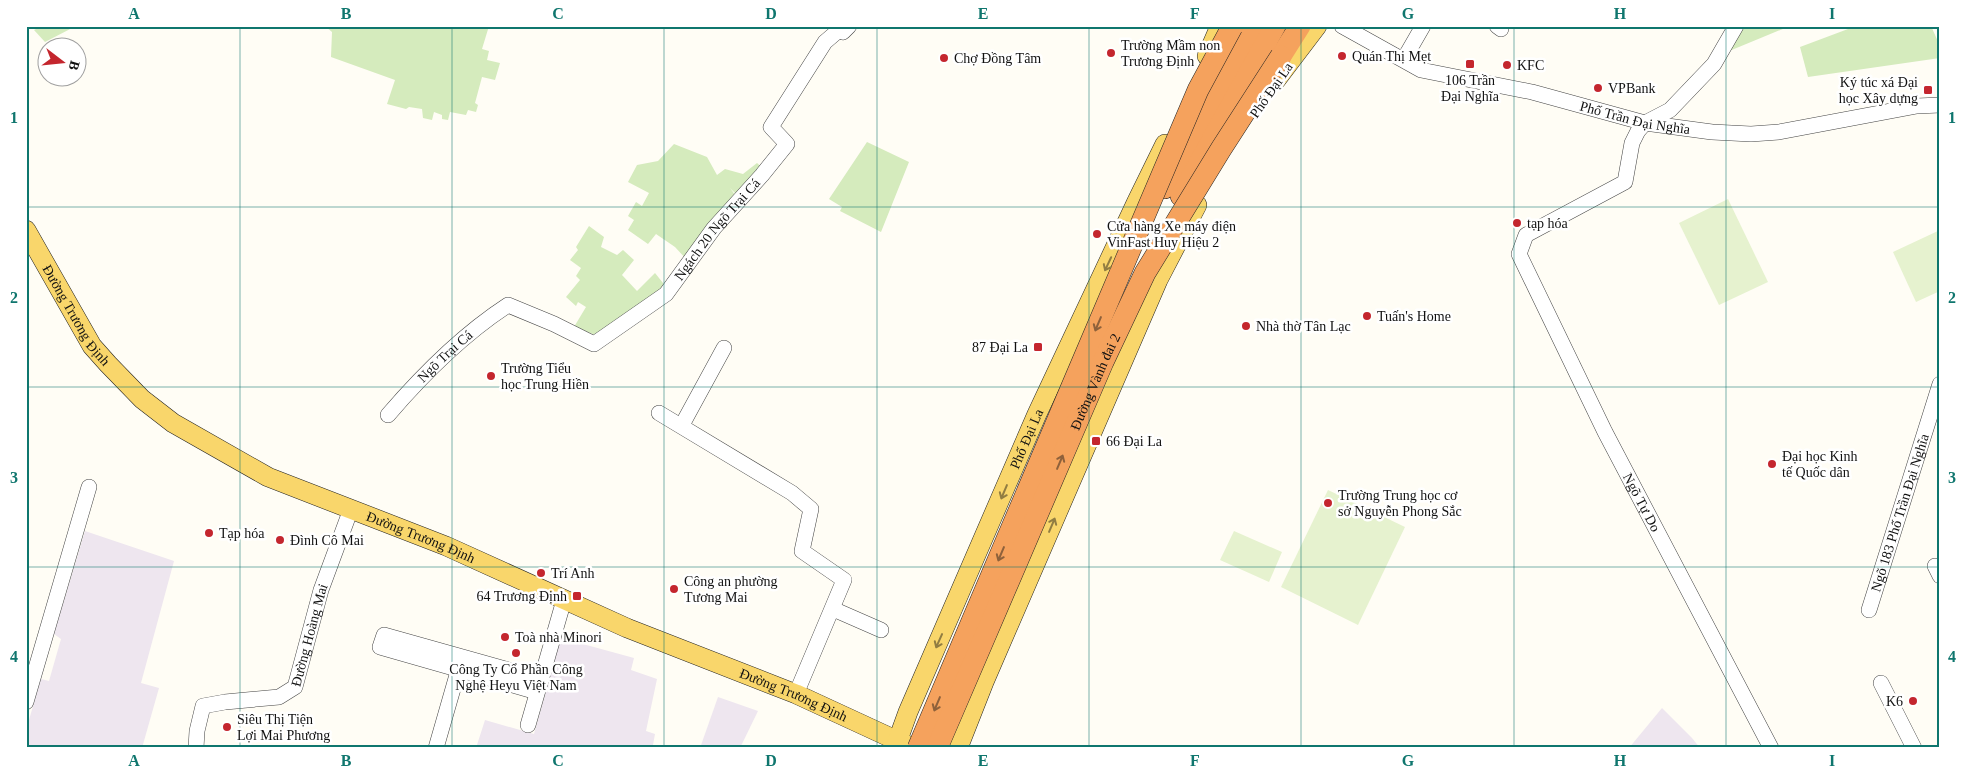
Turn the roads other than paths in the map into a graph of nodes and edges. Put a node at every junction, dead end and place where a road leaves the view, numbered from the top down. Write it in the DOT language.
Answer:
graph roads {
  1 [pos="848,26"];
  2 [pos="1220,26"];
  3 [pos="1232,26"];
  4 [pos="1247,26"];
  5 [pos="1255,26"];
  6 [pos="1274,26"];
  7 [pos="1290,26"];
  8 [pos="1300,26"];
  9 [pos="1317,26"];
  10 [pos="1342,26"];
  11 [pos="1423,26"];
  12 [pos="1736,26"];
  13 [pos="1404,59"];
  14 [pos="1940,105"];
  15 [pos="1645,123"];
  16 [pos="1167,142"];
  17 [pos="1225,154"];
  18 [pos="26,230"];
  19 [pos="1124,263"];
  20 [pos="1145,273"];
  21 [pos="508,305"];
  22 [pos="724,348"];
  23 [pos="1940,384"];
  24 [pos="659,413"];
  25 [pos="388,415"];
  26 [pos="682,425"];
  27 [pos="89,488"];
  28 [pos="351,509"];
  29 [pos="564,600"];
  30 [pos="957,600"];
  31 [pos="833,609"];
  32 [pos="1869,610"];
  33 [pos="1011,620"];
  34 [pos="881,630"];
  35 [pos="1881,683"];
  36 [pos="539,686"];
  37 [pos="796,694"];
  38 [pos="26,702"];
  39 [pos="528,725"];
  40 [pos="902,745"];
  41 [pos="196,748"];
  42 [pos="436,748"];
  43 [pos="918,748"];
  44 [pos="937,748"];
  45 [pos="958,748"];
  46 [pos="1771,748"];
  47 [pos="1914,748"];
  1 -- 21 [label="street, Ngách 20 Ngõ Trại Cá"];
  2 -- 16 [label="main road, Phố Đại La"];
  3 -- 19 [label="highway, bridge"];
  4 -- 16 [label="main road, Phố Đại La"];
  5 -- 19 [label="highway, Đường Vành đai 2, bridge"];
  6 -- 20 [label="highway, Đường Vành đai 2, bridge"];
  7 -- 17 [label="main road, Phố Đại La"];
  8 -- 20 [label="highway, bridge"];
  9 -- 17 [label="main road, Phố Đại La"];
  10 -- 13 [label="street, Phố Trần Đại Nghĩa"];
  11 -- 13 [label="street"];
  12 -- 15 [label="street"];
  13 -- 15 [label="street, Phố Trần Đại Nghĩa"];
  14 -- 15 [label="street, Phố Trần Đại Nghĩa"];
  15 -- 46 [label="street, Ngõ Tự Do"];
  16 -- 30 [label="main road, Phố Đại La, one-way"];
  33 -- 17 [label="main road, Phố Đại La, one-way"];
  18 -- 28 [label="main road, Đường Trương Định"];
  19 -- 43 [label="highway, Đường Vành đai 2, one-way, bridge"];
  44 -- 20 [label="highway, Đường Vành đai 2, one-way, bridge"];
  21 -- 25 [label="street, Ngõ Trại Cá"];
  22 -- 26 [label="street"];
  23 -- 32 [label="street, Ngõ 183 Phố Trần Đại Nghĩa"];
  24 -- 26 [label="street"];
  26 -- 31 [label="street"];
  27 -- 38 [label="street"];
  28 -- 29 [label="main road, Đường Trương Định"];
  28 -- 41 [label="street, Đường Hoàng Mai"];
  29 -- 36 [label="street"];
  29 -- 37 [label="main road, Đường Trương Định"];
  30 -- 33 [label="main road"];
  30 -- 40 [label="main road, Phố Đại La, one-way"];
  31 -- 34 [label="street"];
  31 -- 37 [label="street"];
  33 -- 45 [label="main road, Phố Đại La"];
  35 -- 47 [label="street"];
  36 -- 39 [label="street"];
  36 -- 42 [label="street"];
  37 -- 40 [label="main road, Đường Trương Định"];
}
